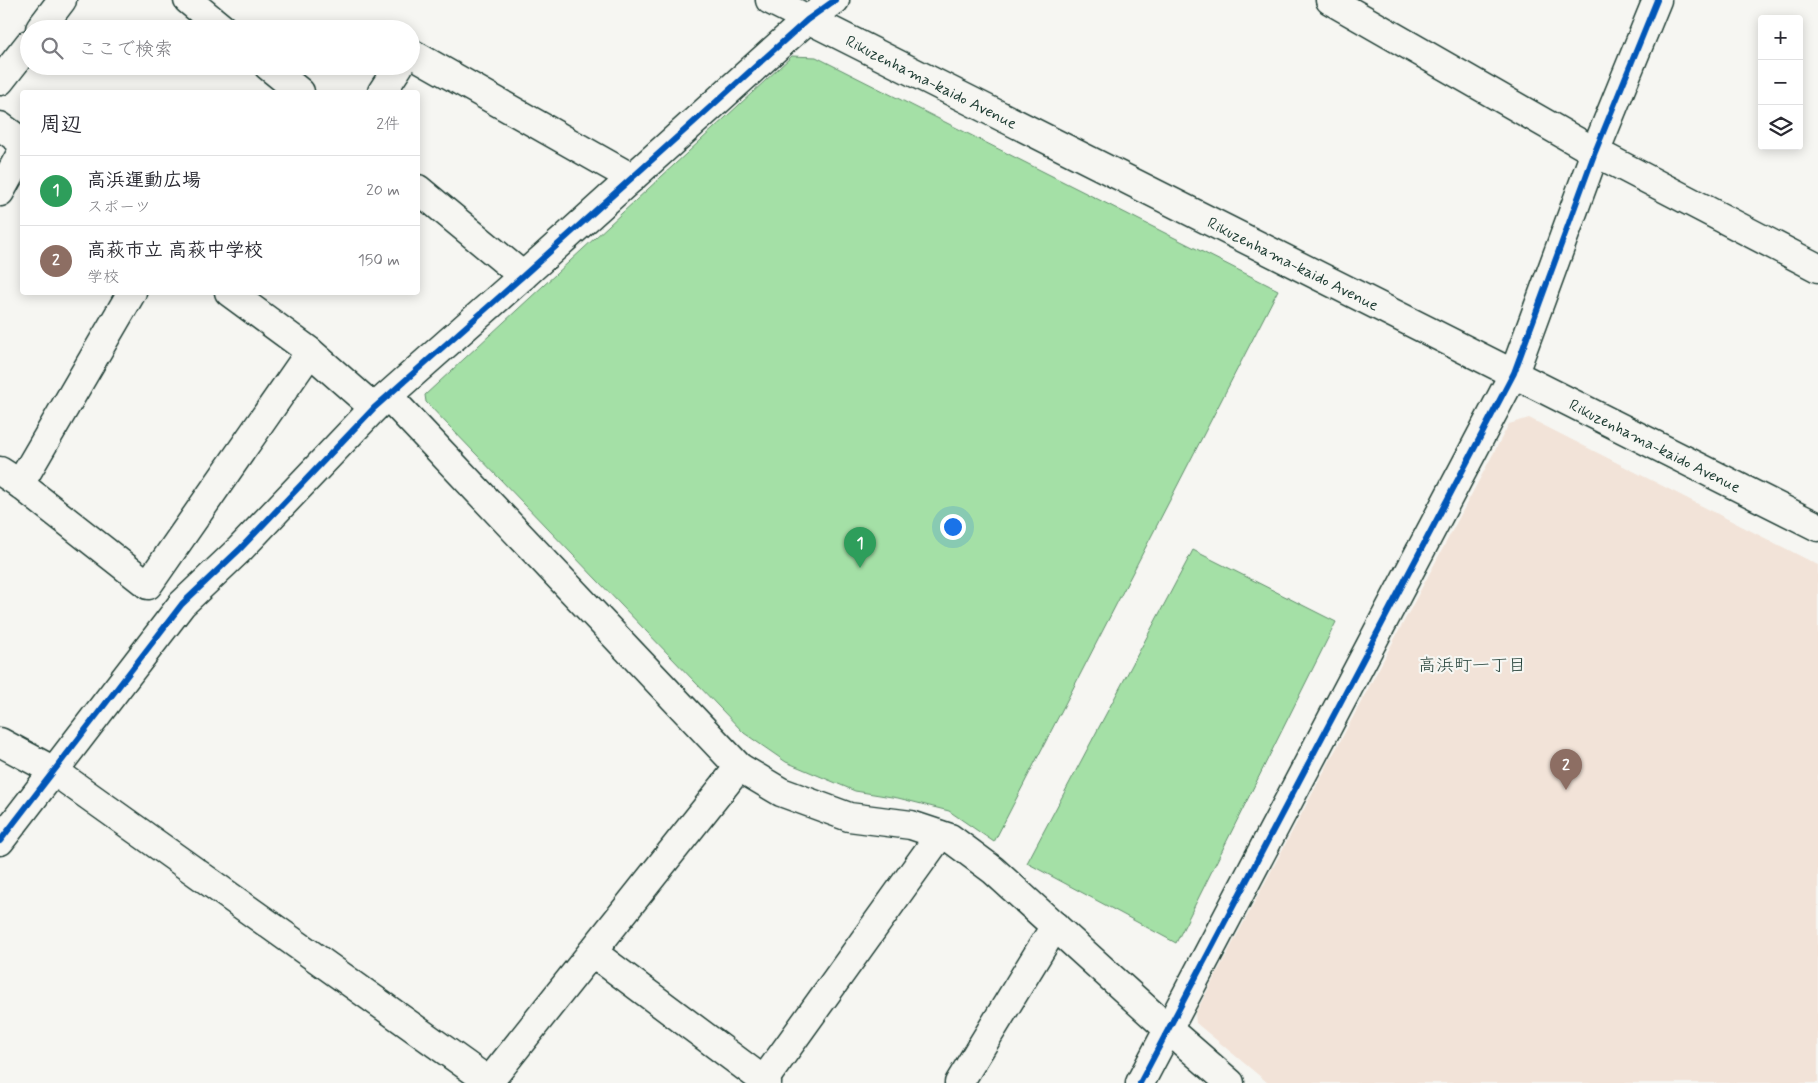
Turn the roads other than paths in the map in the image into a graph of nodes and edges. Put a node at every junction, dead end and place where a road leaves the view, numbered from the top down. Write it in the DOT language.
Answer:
graph roads {
  1 [pos="62,0"];
  2 [pos="188,0"];
  3 [pos="770,0"];
  4 [pos="835,0"];
  5 [pos="1330,0"];
  6 [pos="1657,0"];
  7 [pos="47,20"];
  8 [pos="212,20"];
  9 [pos="807,20"];
  10 [pos="20,56"];
  11 [pos="420,58"];
  12 [pos="279,75"];
  13 [pos="393,75"];
  14 [pos="0,82"];
  15 [pos="298,90"];
  16 [pos="383,90"];
  17 [pos="0,126"];
  18 [pos="20,141"];
  19 [pos="1595,152"];
  20 [pos="20,156"];
  21 [pos="632,178"];
  22 [pos="420,191"];
  23 [pos="0,192"];
  24 [pos="1818,268"];
  25 [pos="523,276"];
  26 [pos="130,295"];
  27 [pos="236,295"];
  28 [pos="310,352"];
  29 [pos="1514,373"];
  30 [pos="381,402"];
  31 [pos="10,478"];
  32 [pos="1818,527"];
  33 [pos="0,742"];
  34 [pos="739,767"];
  35 [pos="54,771"];
  36 [pos="940,835"];
  37 [pos="0,841"];
  38 [pos="1055,926"];
  39 [pos="592,952"];
  40 [pos="1168,1029"];
  41 [pos="489,1082"];
  42 [pos="764,1082"];
  43 [pos="959,1083"];
  44 [pos="1140,1083"];
  45 [pos="1230,1083"];
  1 -- 7 [label="main road"];
  2 -- 8 [label="main road"];
  3 -- 9 [label="main road, Rikuzenhama-kaido Avenue"];
  4 -- 9 [label="main road"];
  5 -- 19 [label="main road"];
  6 -- 19 [label="main road"];
  9 -- 21 [label="main road"];
  9 -- 29 [label="main road, Rikuzenhama-kaido Avenue"];
  10 -- 14 [label="main road"];
  11 -- 21 [label="main road"];
  12 -- 15 [label="main road"];
  13 -- 16 [label="main road"];
  17 -- 18 [label="main road"];
  19 -- 24 [label="main road"];
  19 -- 29 [label="main road"];
  20 -- 23 [label="main road"];
  21 -- 25 [label="main road"];
  22 -- 25 [label="main road"];
  25 -- 30 [label="main road"];
  26 -- 31 [label="main road"];
  27 -- 28 [label="main road"];
  28 -- 30 [label="main road"];
  28 -- 31 [label="main road"];
  29 -- 32 [label="main road, Rikuzenhama-kaido Avenue"];
  29 -- 40 [label="main road"];
  30 -- 34 [label="main road"];
  30 -- 35 [label="main road"];
  33 -- 35 [label="main road"];
  34 -- 36 [label="main road"];
  34 -- 39 [label="main road"];
  35 -- 37 [label="main road"];
  35 -- 41 [label="main road"];
  36 -- 38 [label="main road"];
  36 -- 42 [label="main road"];
  38 -- 40 [label="main road"];
  38 -- 43 [label="main road"];
  39 -- 41 [label="main road"];
  39 -- 42 [label="main road"];
  40 -- 44 [label="main road"];
  40 -- 45 [label="main road"];
}
